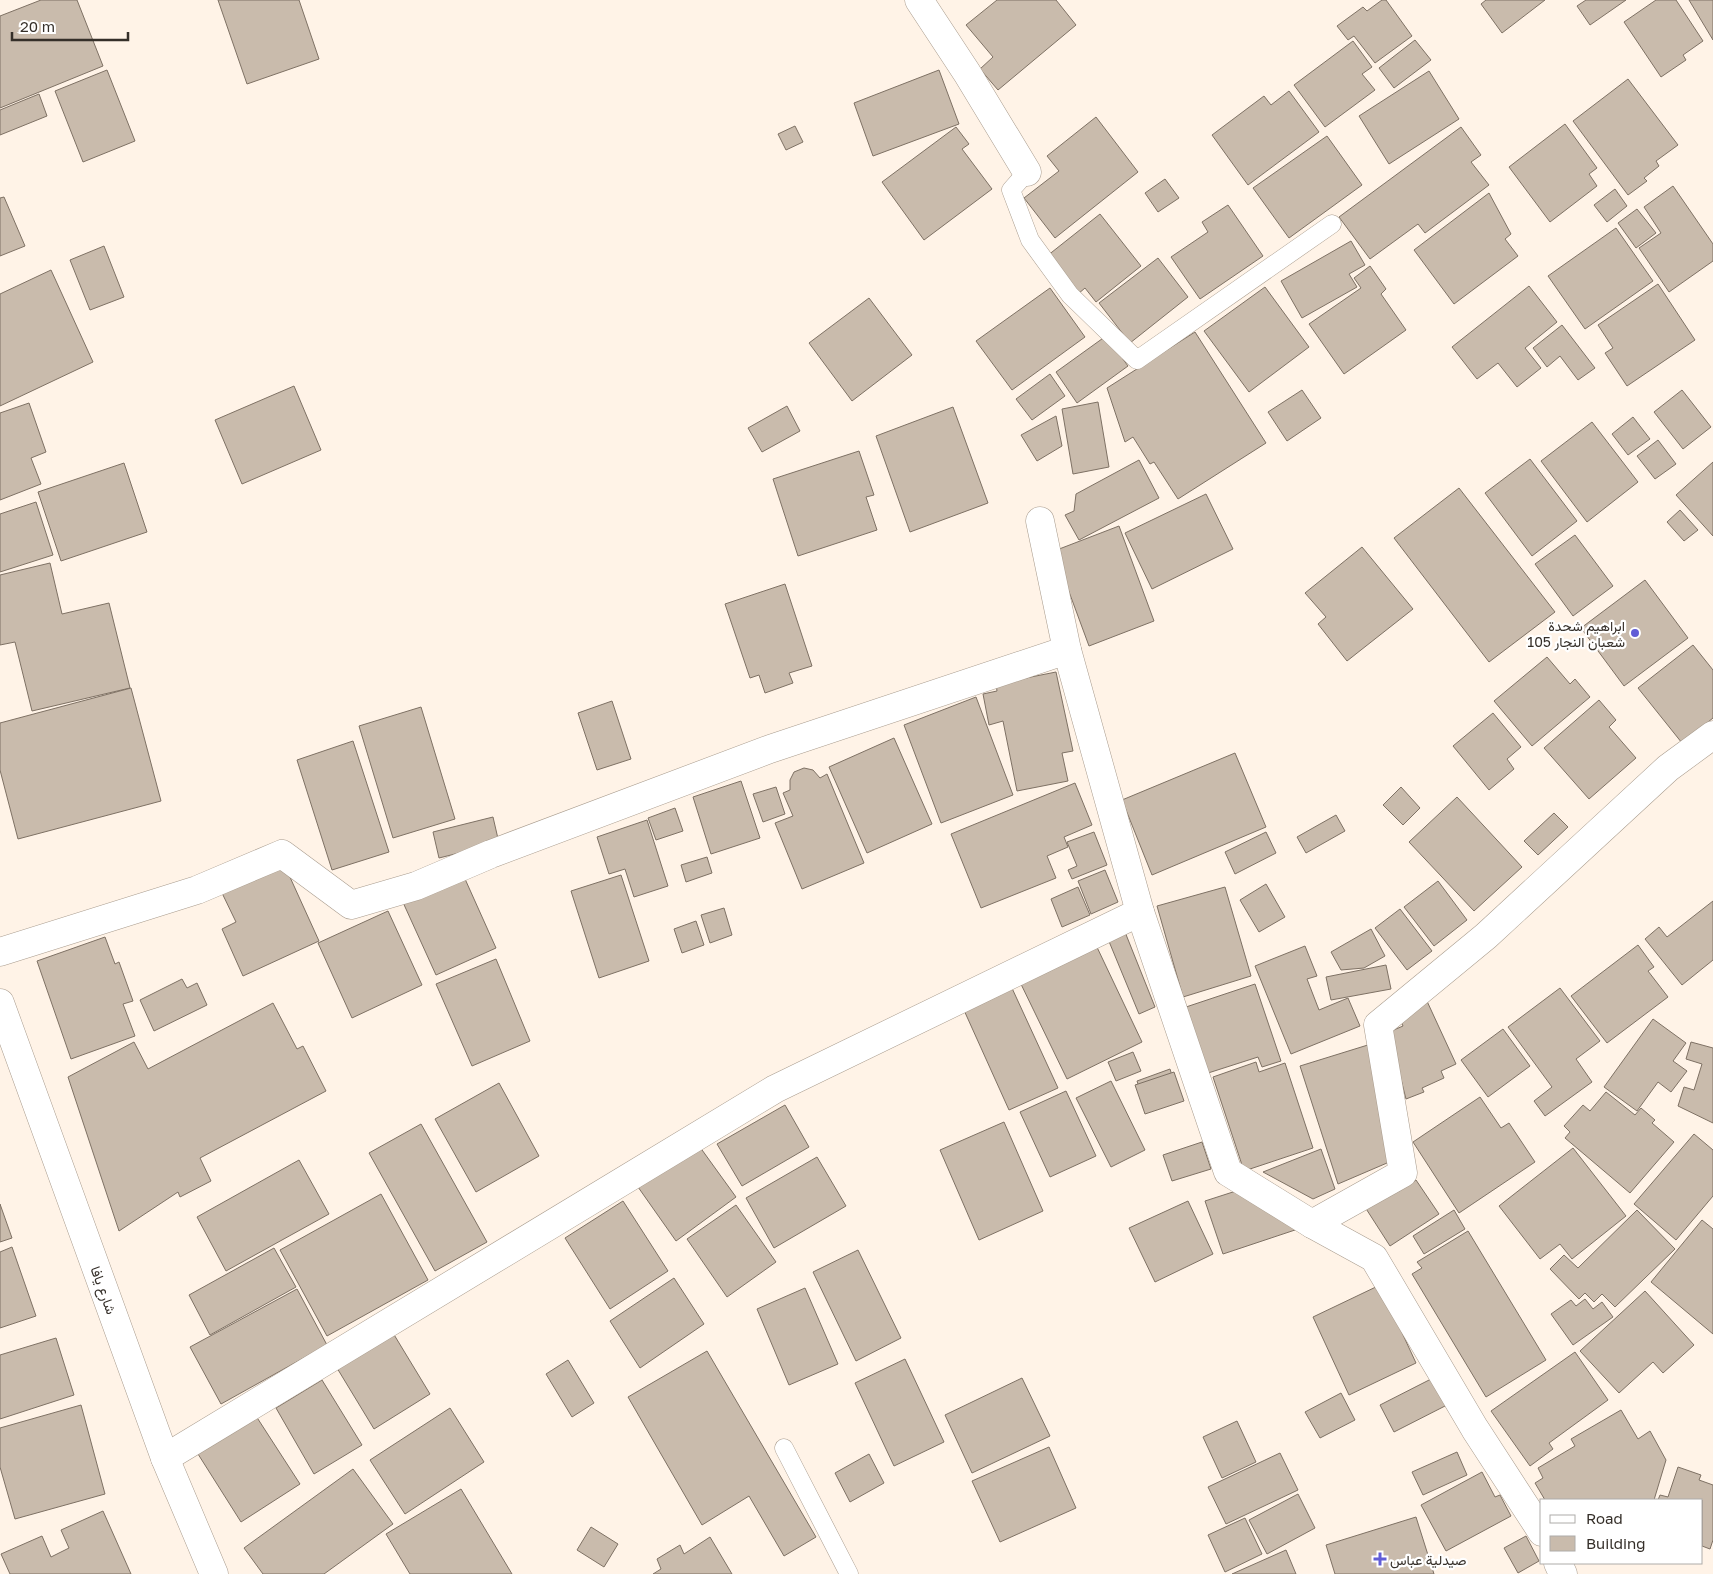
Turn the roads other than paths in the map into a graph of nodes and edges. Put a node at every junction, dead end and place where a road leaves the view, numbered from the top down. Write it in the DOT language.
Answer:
graph roads {
  1 [pos="919,0"];
  2 [pos="1027,172"];
  3 [pos="1332,224"];
  4 [pos="1040,521"];
  5 [pos="1067,650"];
  6 [pos="1713,735"];
  7 [pos="1140,912"];
  8 [pos="0,952"];
  9 [pos="0,1003"];
  10 [pos="1312,1224"];
  11 [pos="784,1448"];
  12 [pos="164,1458"];
  13 [pos="1540,1529"];
  14 [pos="214,1574"];
  15 [pos="850,1574"];
  1 -- 2 [label="street"];
  2 -- 3 [label="lane"];
  4 -- 5 [label="street"];
  5 -- 7 [label="street"];
  5 -- 8 [label="street"];
  6 -- 10 [label="street"];
  7 -- 10 [label="street"];
  7 -- 12 [label="street"];
  9 -- 12 [label="street, شارع يافا"];
  10 -- 13 [label="street"];
  11 -- 15 [label="lane"];
  12 -- 14 [label="street, شارع يافا"];
}
